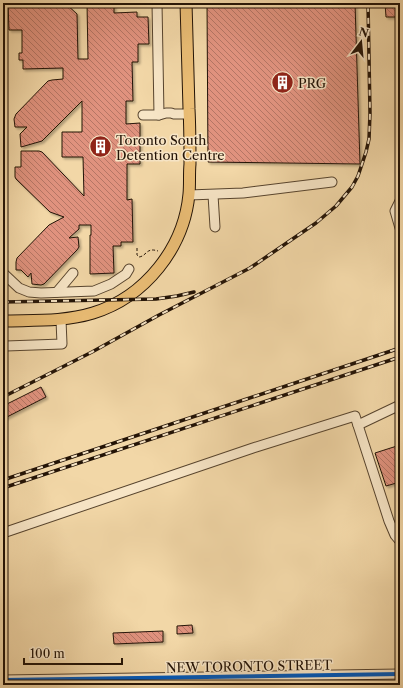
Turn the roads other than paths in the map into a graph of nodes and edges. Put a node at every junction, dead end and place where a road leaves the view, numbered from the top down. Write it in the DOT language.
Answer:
graph roads {
  1 [pos="157,3"];
  2 [pos="186,3"];
  3 [pos="189,114"];
  4 [pos="143,115"];
  5 [pos="160,115"];
  6 [pos="332,182"];
  7 [pos="189,195"];
  8 [pos="213,195"];
  9 [pos="400,201"];
  10 [pos="215,227"];
  11 [pos="400,228"];
  12 [pos="130,269"];
  13 [pos="3,272"];
  14 [pos="73,273"];
  15 [pos="57,292"];
  16 [pos="61,320"];
  17 [pos="3,321"];
  18 [pos="6,346"];
  19 [pos="400,405"];
  20 [pos="358,425"];
  21 [pos="3,533"];
  22 [pos="400,541"];
  23 [pos="400,674"];
  24 [pos="3,680"];
  25 [pos="66,682"];
  1 -- 5 [label="street"];
  2 -- 3 [label="main road"];
  3 -- 5 [label="street"];
  3 -- 7 [label="main road"];
  4 -- 5 [label="street"];
  6 -- 8 [label="street"];
  7 -- 8 [label="street"];
  7 -- 16 [label="main road"];
  8 -- 10 [label="street"];
  9 -- 11 [label="street"];
  12 -- 15 [label="street"];
  13 -- 15 [label="street"];
  14 -- 15 [label="street"];
  16 -- 17 [label="main road"];
  16 -- 18 [label="street"];
  19 -- 20 [label="street"];
  20 -- 21 [label="street"];
  20 -- 22 [label="street"];
  23 -- 25 [label="street, NEW TORONTO STREET"];
  24 -- 25 [label="street, NEW TORONTO STREET"];
}
